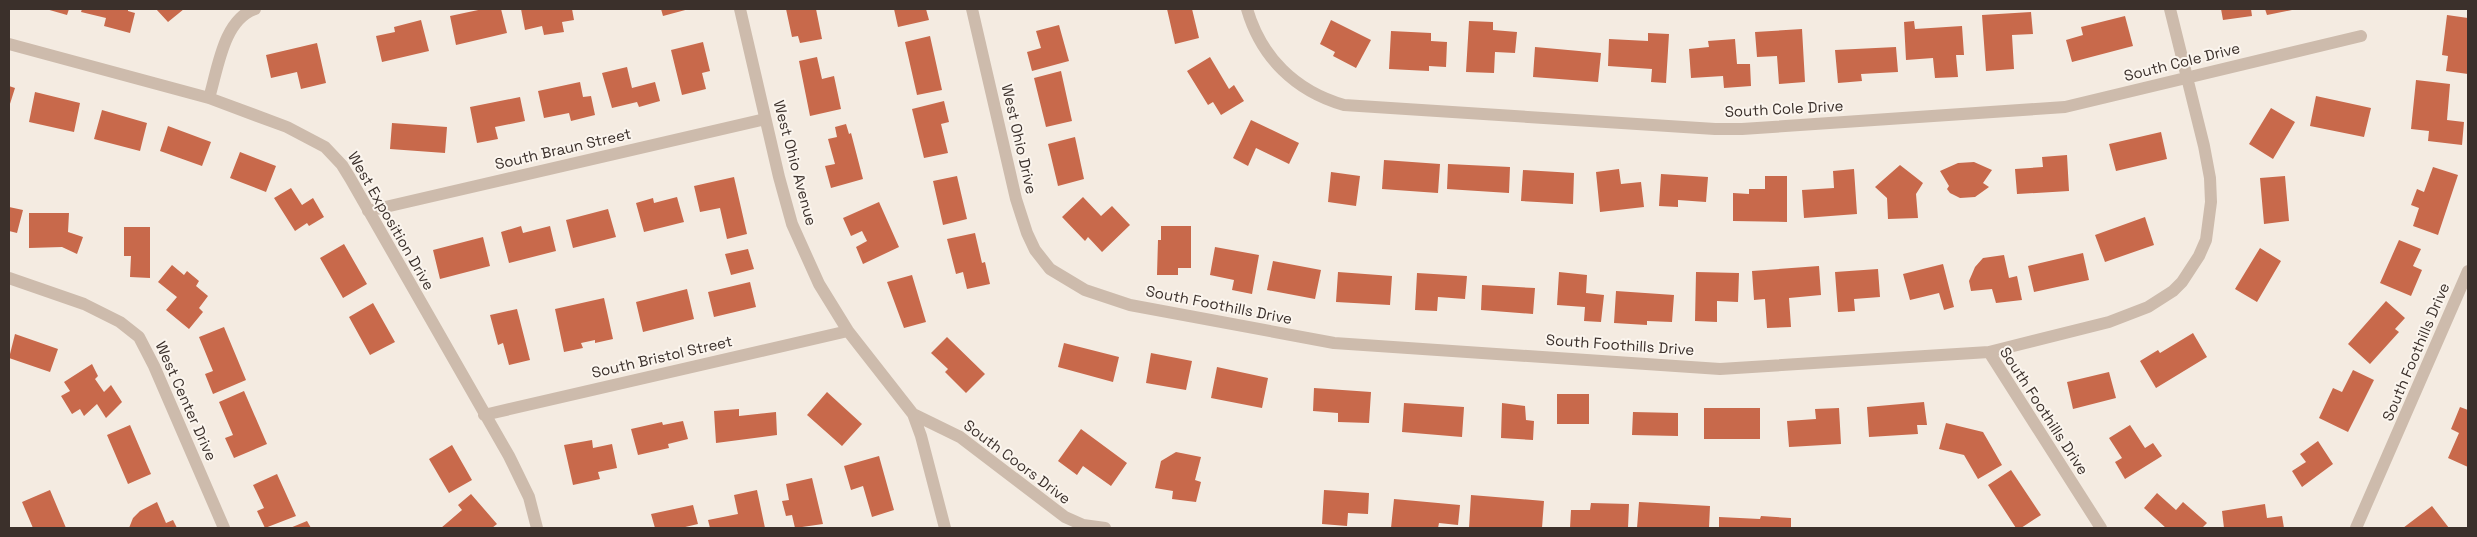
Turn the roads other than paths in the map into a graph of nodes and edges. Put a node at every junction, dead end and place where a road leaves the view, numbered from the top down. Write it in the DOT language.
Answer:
graph roads {
  1 [pos="255,9"];
  2 [pos="740,9"];
  3 [pos="972,9"];
  4 [pos="1247,9"];
  5 [pos="2170,9"];
  6 [pos="2361,36"];
  7 [pos="9,44"];
  8 [pos="2187,77"];
  9 [pos="209,98"];
  10 [pos="765,119"];
  11 [pos="368,211"];
  12 [pos="1050,269"];
  13 [pos="2468,271"];
  14 [pos="9,278"];
  15 [pos="848,331"];
  16 [pos="1989,352"];
  17 [pos="913,414"];
  18 [pos="484,415"];
  19 [pos="224,528"];
  20 [pos="537,528"];
  21 [pos="946,528"];
  22 [pos="1105,528"];
  23 [pos="2101,528"];
  24 [pos="2356,528"];
  1 -- 9 [label="street"];
  2 -- 10 [label="street, West Ohio Avenue"];
  3 -- 12 [label="street, West Ohio Drive"];
  4 -- 8 [label="street, South Cole Drive"];
  5 -- 8 [label="street"];
  6 -- 8 [label="street, South Cole Drive"];
  7 -- 9 [label="street, West Exposition Drive"];
  8 -- 16 [label="street"];
  9 -- 11 [label="street, West Exposition Drive"];
  10 -- 11 [label="street, South Braun Street"];
  10 -- 15 [label="street, West Ohio Avenue"];
  11 -- 18 [label="street, West Exposition Drive"];
  12 -- 16 [label="street, South Foothills Drive"];
  13 -- 24 [label="street, South Foothills Drive"];
  14 -- 19 [label="street, West Center Drive"];
  15 -- 17 [label="street, West Ohio Avenue"];
  15 -- 18 [label="street, South Bristol Street"];
  16 -- 23 [label="street, South Foothills Drive"];
  17 -- 21 [label="street, West Ohio Avenue"];
  17 -- 22 [label="street, South Coors Drive"];
  18 -- 20 [label="street, West Exposition Drive"];
}
